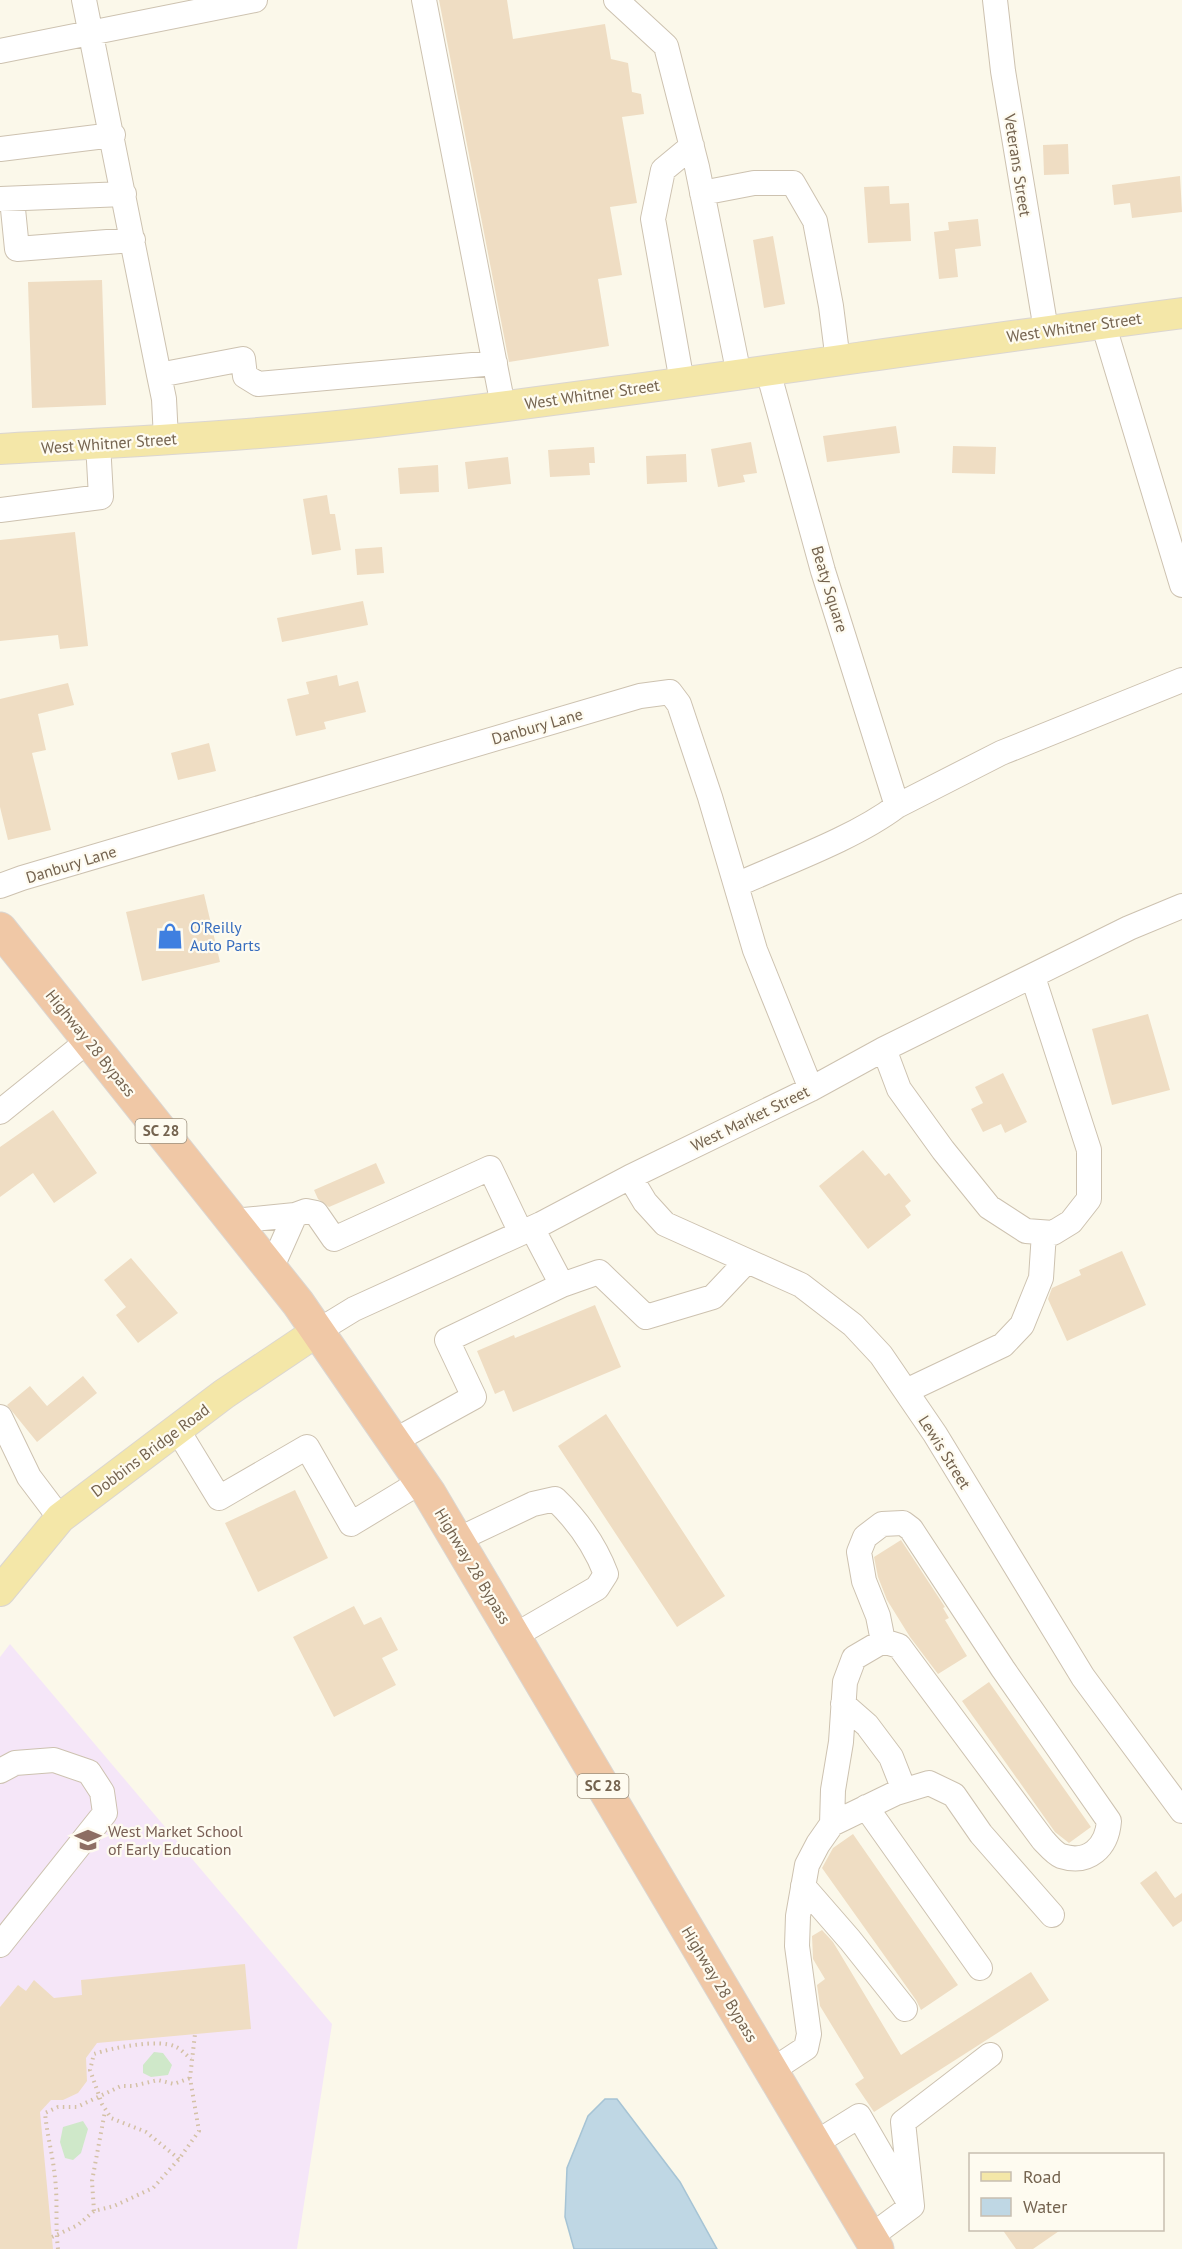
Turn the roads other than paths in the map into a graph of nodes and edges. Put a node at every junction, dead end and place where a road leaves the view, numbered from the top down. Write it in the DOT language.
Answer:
graph roads {
  1 [pos="84,0"];
  2 [pos="255,0"];
  3 [pos="424,0"];
  4 [pos="616,0"];
  5 [pos="994,0"];
  6 [pos="91,33"];
  7 [pos="0,51"];
  8 [pos="113,135"];
  9 [pos="692,147"];
  10 [pos="0,149"];
  11 [pos="702,193"];
  12 [pos="124,194"];
  13 [pos="6,199"];
  14 [pos="133,240"];
  15 [pos="1182,313"];
  16 [pos="1103,323"];
  17 [pos="1046,330"];
  18 [pos="838,361"];
  19 [pos="495,363"];
  20 [pos="753,373"];
  21 [pos="159,375"];
  22 [pos="682,382"];
  23 [pos="503,406"];
  24 [pos="166,439"];
  25 [pos="98,443"];
  26 [pos="0,449"];
  27 [pos="0,510"];
  28 [pos="1182,585"];
  29 [pos="1182,680"];
  30 [pos="897,806"];
  31 [pos="736,885"];
  32 [pos="0,886"];
  33 [pos="1182,906"];
  34 [pos="0,929"];
  35 [pos="1034,977"];
  36 [pos="90,1040"];
  37 [pos="884,1048"];
  38 [pos="811,1089"];
  39 [pos="0,1112"];
  40 [pos="630,1177"];
  41 [pos="295,1215"];
  42 [pos="233,1221"];
  43 [pos="526,1230"];
  44 [pos="1044,1233"];
  45 [pos="746,1262"];
  46 [pos="271,1269"];
  47 [pos="562,1285"];
  48 [pos="318,1330"];
  49 [pos="906,1391"];
  50 [pos="0,1417"];
  51 [pos="177,1429"];
  52 [pos="394,1441"];
  53 [pos="422,1481"];
  54 [pos="60,1518"];
  55 [pos="457,1540"];
  56 [pos="0,1591"];
  57 [pos="514,1636"];
  58 [pos="883,1641"];
  59 [pos="843,1704"];
  60 [pos="0,1771"];
  61 [pos="904,1790"];
  62 [pos="866,1807"];
  63 [pos="1182,1811"];
  64 [pos="832,1824"];
  65 [pos="803,1886"];
  66 [pos="1052,1915"];
  67 [pos="0,1945"];
  68 [pos="980,1968"];
  69 [pos="905,2009"];
  70 [pos="990,2055"];
  71 [pos="771,2071"];
  72 [pos="814,2144"];
  73 [pos="912,2206"];
  74 [pos="873,2243"];
  1 -- 6 [label="street"];
  2 -- 6 [label="street"];
  3 -- 19 [label="street"];
  4 -- 9 [label="street, Beaty Square"];
  5 -- 17 [label="street, Veterans Street"];
  6 -- 7 [label="street"];
  6 -- 8 [label="street"];
  8 -- 10 [label="street"];
  8 -- 12 [label="street"];
  9 -- 11 [label="street, Beaty Square"];
  9 -- 22 [label="street"];
  11 -- 18 [label="street"];
  11 -- 20 [label="street, Beaty Square"];
  12 -- 13 [label="street"];
  12 -- 14 [label="street"];
  13 -- 14 [label="street"];
  14 -- 21 [label="street"];
  15 -- 16 [label="main road, West Whitner Street"];
  16 -- 17 [label="main road, West Whitner Street"];
  16 -- 28 [label="street"];
  17 -- 18 [label="main road, West Whitner Street"];
  18 -- 20 [label="main road, West Whitner Street"];
  19 -- 21 [label="street"];
  19 -- 23 [label="street"];
  20 -- 22 [label="main road, West Whitner Street"];
  20 -- 30 [label="street, Beaty Square"];
  21 -- 24 [label="street"];
  22 -- 23 [label="main road, West Whitner Street"];
  23 -- 24 [label="main road, West Whitner Street"];
  24 -- 25 [label="main road, West Whitner Street"];
  25 -- 26 [label="main road, West Whitner Street"];
  25 -- 27 [label="street"];
  29 -- 30 [label="street"];
  30 -- 31 [label="street"];
  31 -- 32 [label="street, Danbury Lane"];
  31 -- 38 [label="street, Danbury Lane"];
  33 -- 35 [label="street, West Market Street"];
  34 -- 36 [label="highway, Highway 28 Bypass / SC 28"];
  35 -- 37 [label="street, West Market Street"];
  35 -- 44 [label="street"];
  36 -- 39 [label="street"];
  36 -- 42 [label="highway, Highway 28 Bypass / SC 28"];
  37 -- 38 [label="street, West Market Street"];
  37 -- 44 [label="street"];
  38 -- 40 [label="street, West Market Street"];
  40 -- 43 [label="street, West Market Street"];
  40 -- 45 [label="street, Lewis Street"];
  41 -- 42 [label="street"];
  41 -- 43 [label="street"];
  41 -- 46 [label="street"];
  42 -- 46 [label="highway, Highway 28 Bypass / SC 28"];
  43 -- 47 [label="street"];
  43 -- 48 [label="street, West Market Street"];
  44 -- 49 [label="street"];
  45 -- 47 [label="street"];
  45 -- 49 [label="street, Lewis Street"];
  46 -- 48 [label="highway, Highway 28 Bypass / SC 28"];
  47 -- 52 [label="street"];
  48 -- 51 [label="main road, Dobbins Bridge Road"];
  48 -- 52 [label="highway, Highway 28 Bypass / SC 28"];
  49 -- 63 [label="street, Lewis Street"];
  50 -- 54 [label="street"];
  51 -- 53 [label="street"];
  51 -- 54 [label="main road, Dobbins Bridge Road"];
  52 -- 53 [label="highway, Highway 28 Bypass / SC 28"];
  53 -- 55 [label="highway, Highway 28 Bypass / SC 28"];
  54 -- 56 [label="main road, Dobbins Bridge Road"];
  55 -- 57 [label="highway, Highway 28 Bypass / SC 28"];
  55 -- 57 [label="street"];
  57 -- 71 [label="highway, Highway 28 Bypass / SC 28"];
  58 -- 58 [label="street"];
  58 -- 59 [label="street"];
  59 -- 61 [label="street"];
  59 -- 64 [label="street"];
  60 -- 67 [label="street"];
  61 -- 62 [label="street"];
  61 -- 66 [label="street"];
  62 -- 64 [label="street"];
  62 -- 68 [label="street"];
  64 -- 65 [label="street"];
  65 -- 69 [label="street"];
  65 -- 71 [label="street"];
  70 -- 73 [label="street"];
  71 -- 72 [label="highway, Highway 28 Bypass / SC 28"];
  72 -- 73 [label="street"];
  72 -- 74 [label="highway, Highway 28 Bypass / SC 28"];
  73 -- 74 [label="street"];
}
